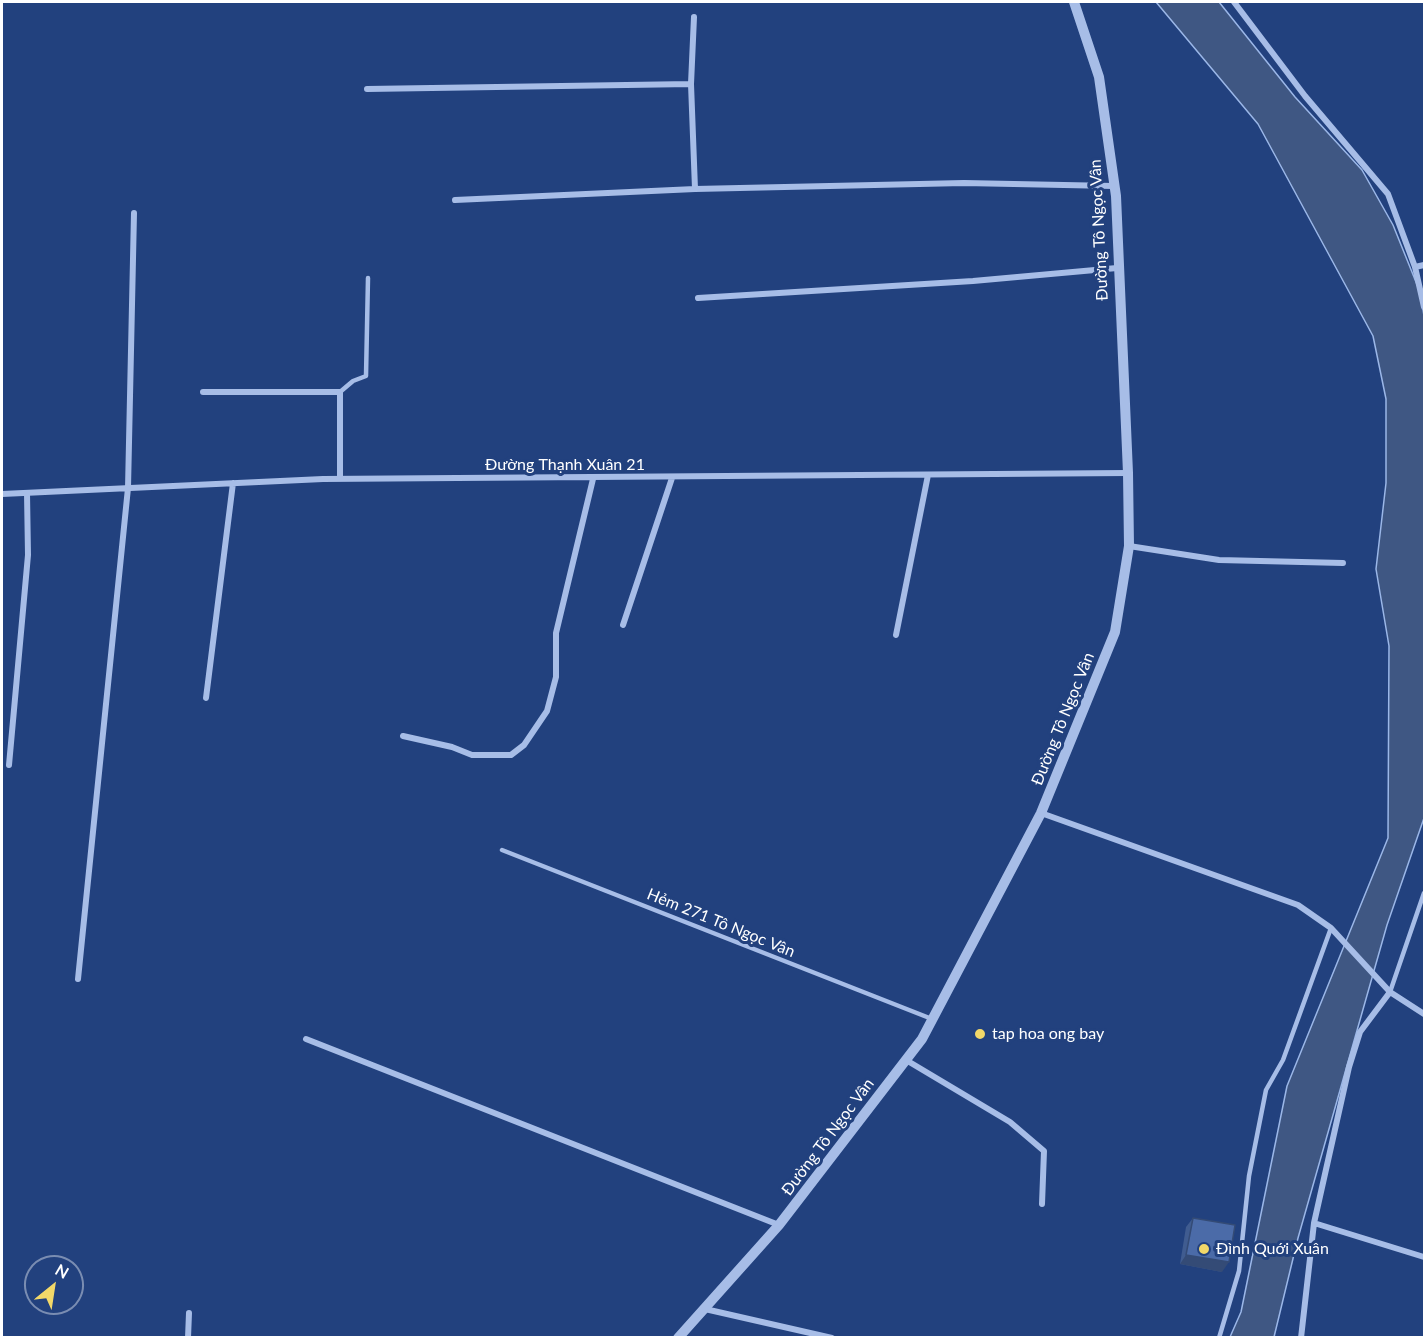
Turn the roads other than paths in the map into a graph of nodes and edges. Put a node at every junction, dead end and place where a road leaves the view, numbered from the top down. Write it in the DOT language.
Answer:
graph roads {
  1 [pos="1074,2"];
  2 [pos="1234,2"];
  3 [pos="694,17"];
  4 [pos="691,84"];
  5 [pos="367,89"];
  6 [pos="1114,186"];
  7 [pos="695,189"];
  8 [pos="455,201"];
  9 [pos="134,213"];
  10 [pos="1425,265"];
  11 [pos="1415,267"];
  12 [pos="1117,268"];
  13 [pos="368,278"];
  14 [pos="698,298"];
  15 [pos="1425,307"];
  16 [pos="203,392"];
  17 [pos="340,392"];
  18 [pos="1128,473"];
  19 [pos="928,475"];
  20 [pos="672,478"];
  21 [pos="340,479"];
  22 [pos="593,479"];
  23 [pos="233,483"];
  24 [pos="128,488"];
  25 [pos="27,493"];
  26 [pos="2,494"];
  27 [pos="1129,546"];
  28 [pos="1343,563"];
  29 [pos="623,625"];
  30 [pos="896,635"];
  31 [pos="206,698"];
  32 [pos="403,736"];
  33 [pos="9,765"];
  34 [pos="1041,813"];
  35 [pos="502,850"];
  36 [pos="1425,893"];
  37 [pos="1331,928"];
  38 [pos="78,979"];
  39 [pos="1390,992"];
  40 [pos="1425,1014"];
  41 [pos="932,1019"];
  42 [pos="306,1039"];
  43 [pos="906,1060"];
  44 [pos="1042,1204"];
  45 [pos="1314,1223"];
  46 [pos="779,1225"];
  47 [pos="1425,1257"];
  48 [pos="704,1309"];
  49 [pos="189,1313"];
  50 [pos="820,1336"];
  51 [pos="188,1338"];
  52 [pos="678,1338"];
  53 [pos="832,1338"];
  54 [pos="1219,1338"];
  55 [pos="1301,1338"];
  1 -- 6 [label="street, Đường Tô Ngọc Vân"];
  2 -- 11 [label="street"];
  3 -- 4 [label="street"];
  4 -- 5 [label="street"];
  4 -- 7 [label="street"];
  6 -- 7 [label="street"];
  6 -- 12 [label="street, Đường Tô Ngọc Vân"];
  7 -- 8 [label="street"];
  9 -- 24 [label="street"];
  10 -- 11 [label="street"];
  11 -- 15 [label="street"];
  12 -- 14 [label="street"];
  12 -- 18 [label="street, Đường Tô Ngọc Vân"];
  13 -- 17 [label="lane"];
  16 -- 17 [label="street"];
  17 -- 21 [label="street"];
  18 -- 19 [label="street, Đường Thạnh Xuân 21"];
  18 -- 27 [label="street, Đường Tô Ngọc Vân"];
  19 -- 20 [label="street, Đường Thạnh Xuân 21"];
  19 -- 30 [label="street"];
  20 -- 22 [label="street, Đường Thạnh Xuân 21"];
  20 -- 29 [label="street"];
  21 -- 22 [label="street, Đường Thạnh Xuân 21"];
  21 -- 23 [label="street, Đường Thạnh Xuân 21"];
  22 -- 32 [label="street"];
  23 -- 24 [label="street, Đường Thạnh Xuân 21"];
  23 -- 31 [label="street"];
  24 -- 25 [label="street, Đường Thạnh Xuân 21"];
  24 -- 38 [label="street"];
  25 -- 26 [label="street, Đường Thạnh Xuân 21"];
  25 -- 33 [label="street"];
  27 -- 28 [label="street"];
  27 -- 34 [label="street, Đường Tô Ngọc Vân"];
  34 -- 37 [label="street"];
  34 -- 41 [label="street, Đường Tô Ngọc Vân"];
  35 -- 41 [label="lane, Hẻm 271 Tô Ngọc Vân"];
  36 -- 39 [label="lane"];
  37 -- 39 [label="street"];
  37 -- 54 [label="lane"];
  39 -- 40 [label="street"];
  39 -- 45 [label="street"];
  41 -- 43 [label="street, Đường Tô Ngọc Vân"];
  42 -- 46 [label="street"];
  43 -- 44 [label="street"];
  43 -- 46 [label="street, Đường Tô Ngọc Vân"];
  45 -- 47 [label="street"];
  45 -- 55 [label="street"];
  46 -- 48 [label="street, Đường Tô Ngọc Vân"];
  48 -- 50 [label="street"];
  48 -- 52 [label="street, Đường Tô Ngọc Vân"];
  49 -- 51 [label="street"];
  50 -- 53 [label="street"];
}
